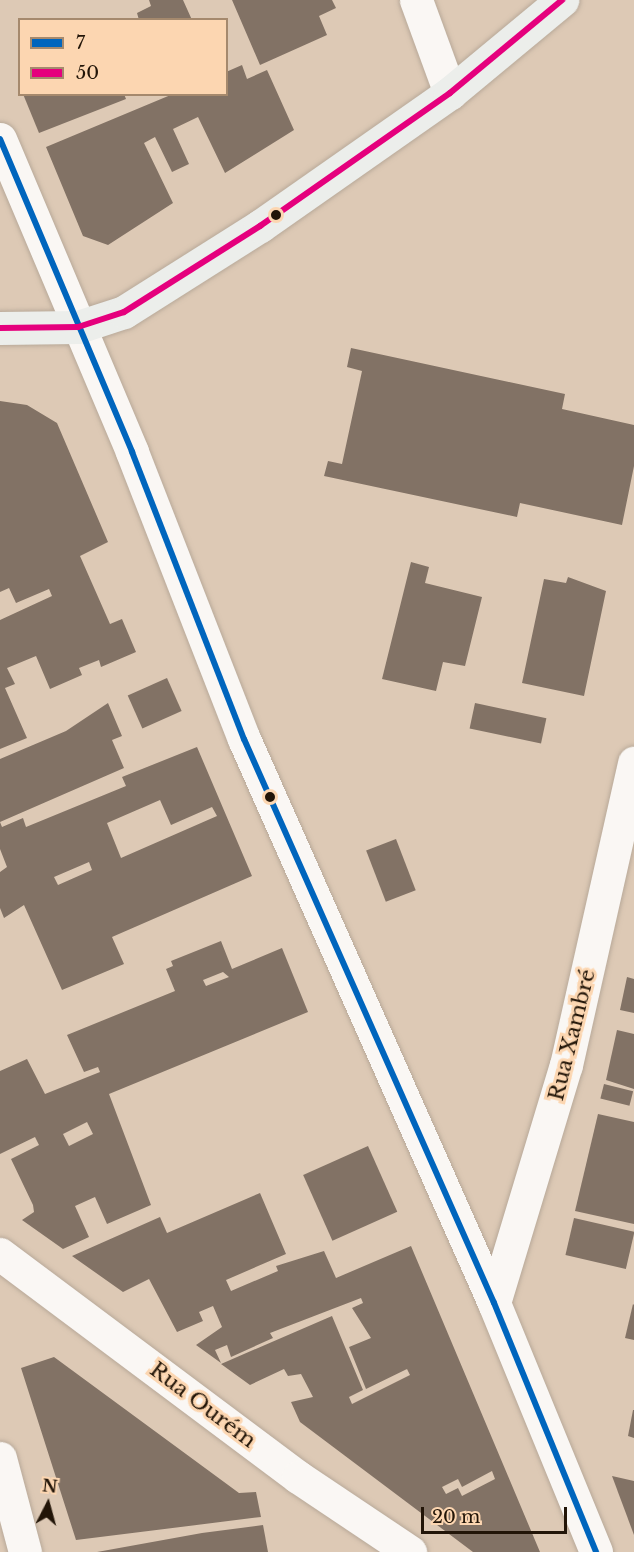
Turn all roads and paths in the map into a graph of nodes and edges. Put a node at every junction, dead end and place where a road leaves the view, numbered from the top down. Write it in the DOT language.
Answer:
graph roads {
  1 [pos="416,0"];
  2 [pos="562,0"];
  3 [pos="450,93"];
  4 [pos="0,139"];
  5 [pos="78,327"];
  6 [pos="0,328"];
  7 [pos="634,763"];
  8 [pos="0,1254"];
  9 [pos="494,1303"];
  10 [pos="0,1458"];
  11 [pos="25,1552"];
  12 [pos="410,1552"];
  13 [pos="596,1552"];
  1 -- 3 [label="street"];
  2 -- 3 [label="street"];
  3 -- 5 [label="street"];
  4 -- 5 [label="street"];
  5 -- 6 [label="street"];
  5 -- 9 [label="street"];
  7 -- 9 [label="street, Rua Xambré"];
  8 -- 12 [label="street, Rua Ourém"];
  9 -- 13 [label="street"];
  10 -- 11 [label="street"];
}
